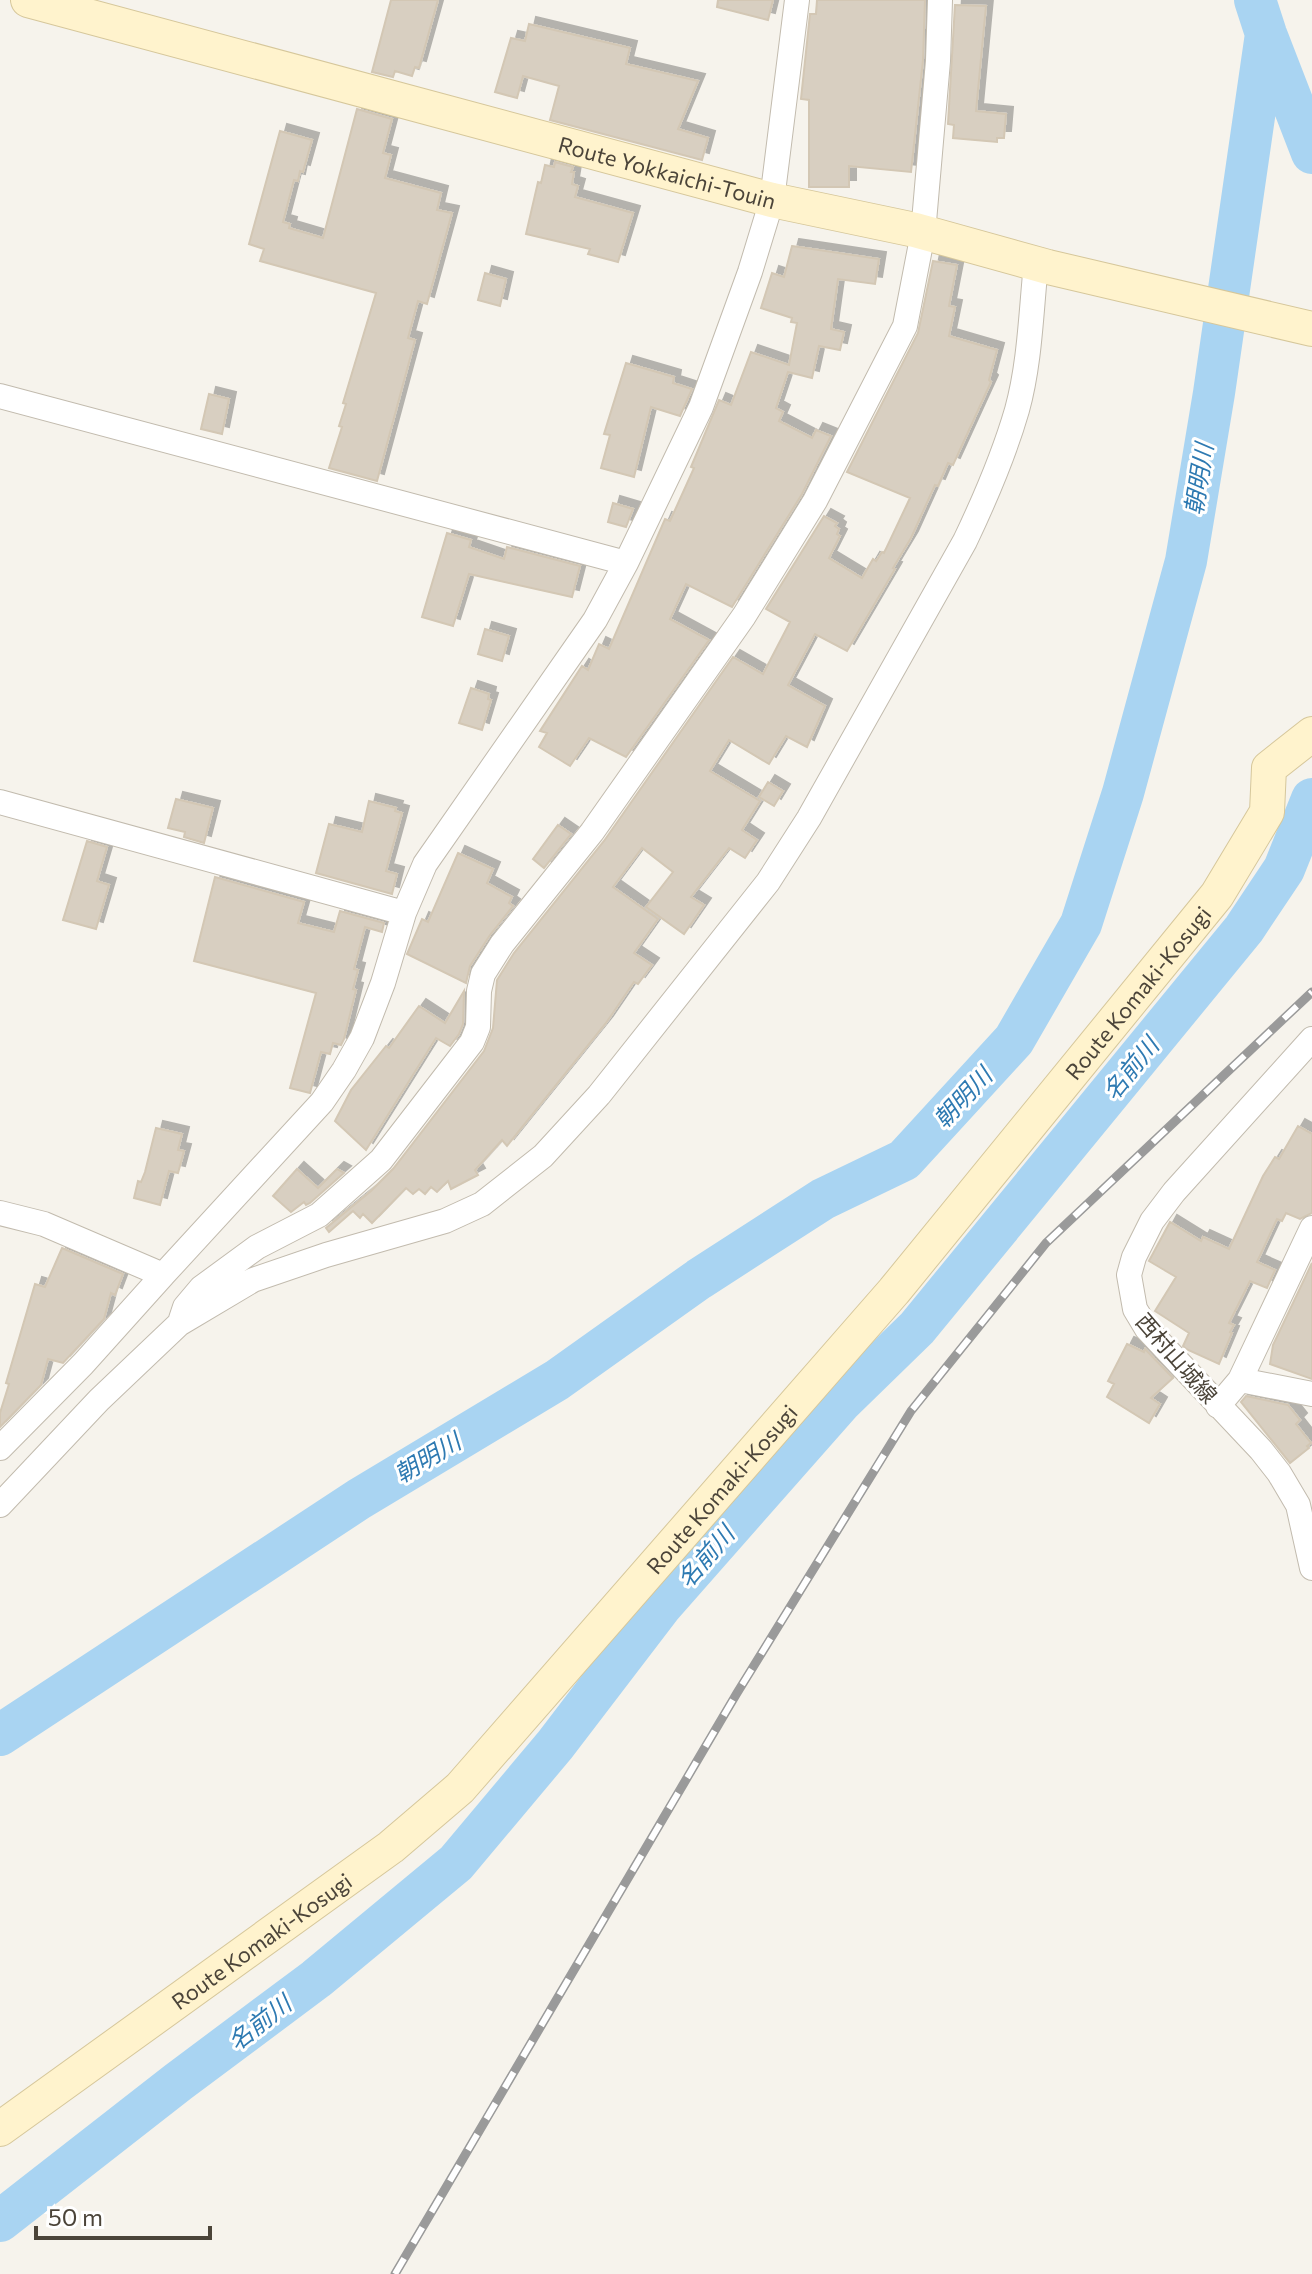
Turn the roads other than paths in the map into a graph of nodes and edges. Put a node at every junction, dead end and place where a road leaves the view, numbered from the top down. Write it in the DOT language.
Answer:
graph roads {
  1 [pos="28,0"];
  2 [pos="797,0"];
  3 [pos="940,0"];
  4 [pos="772,200"];
  5 [pos="923,233"];
  6 [pos="1042,265"];
  7 [pos="1312,329"];
  8 [pos="0,396"];
  9 [pos="626,563"];
  10 [pos="1312,734"];
  11 [pos="0,802"];
  12 [pos="404,913"];
  13 [pos="1312,1039"];
  14 [pos="0,1213"];
  15 [pos="1312,1228"];
  16 [pos="163,1275"];
  17 [pos="179,1324"];
  18 [pos="1240,1380"];
  19 [pos="1312,1394"];
  20 [pos="1218,1406"];
  21 [pos="0,1448"];
  22 [pos="0,1505"];
  23 [pos="1312,1568"];
  24 [pos="0,2129"];
  1 -- 4 [label="main road, Route Yokkaichi-Touin"];
  2 -- 4 [label="street"];
  3 -- 5 [label="street"];
  4 -- 5 [label="main road, Route Yokkaichi-Touin"];
  4 -- 9 [label="street"];
  5 -- 6 [label="main road, Route Yokkaichi-Touin"];
  5 -- 17 [label="street"];
  6 -- 7 [label="main road, Route Yokkaichi-Touin"];
  6 -- 17 [label="street"];
  8 -- 9 [label="street"];
  9 -- 12 [label="street"];
  10 -- 24 [label="main road, Route Komaki-Kosugi"];
  11 -- 12 [label="street"];
  12 -- 16 [label="street"];
  13 -- 20 [label="street, 西村山城線"];
  14 -- 16 [label="street"];
  15 -- 18 [label="street"];
  16 -- 21 [label="street"];
  17 -- 22 [label="street"];
  18 -- 19 [label="street"];
  18 -- 20 [label="street"];
  20 -- 23 [label="street, 西村山城線"];
}
